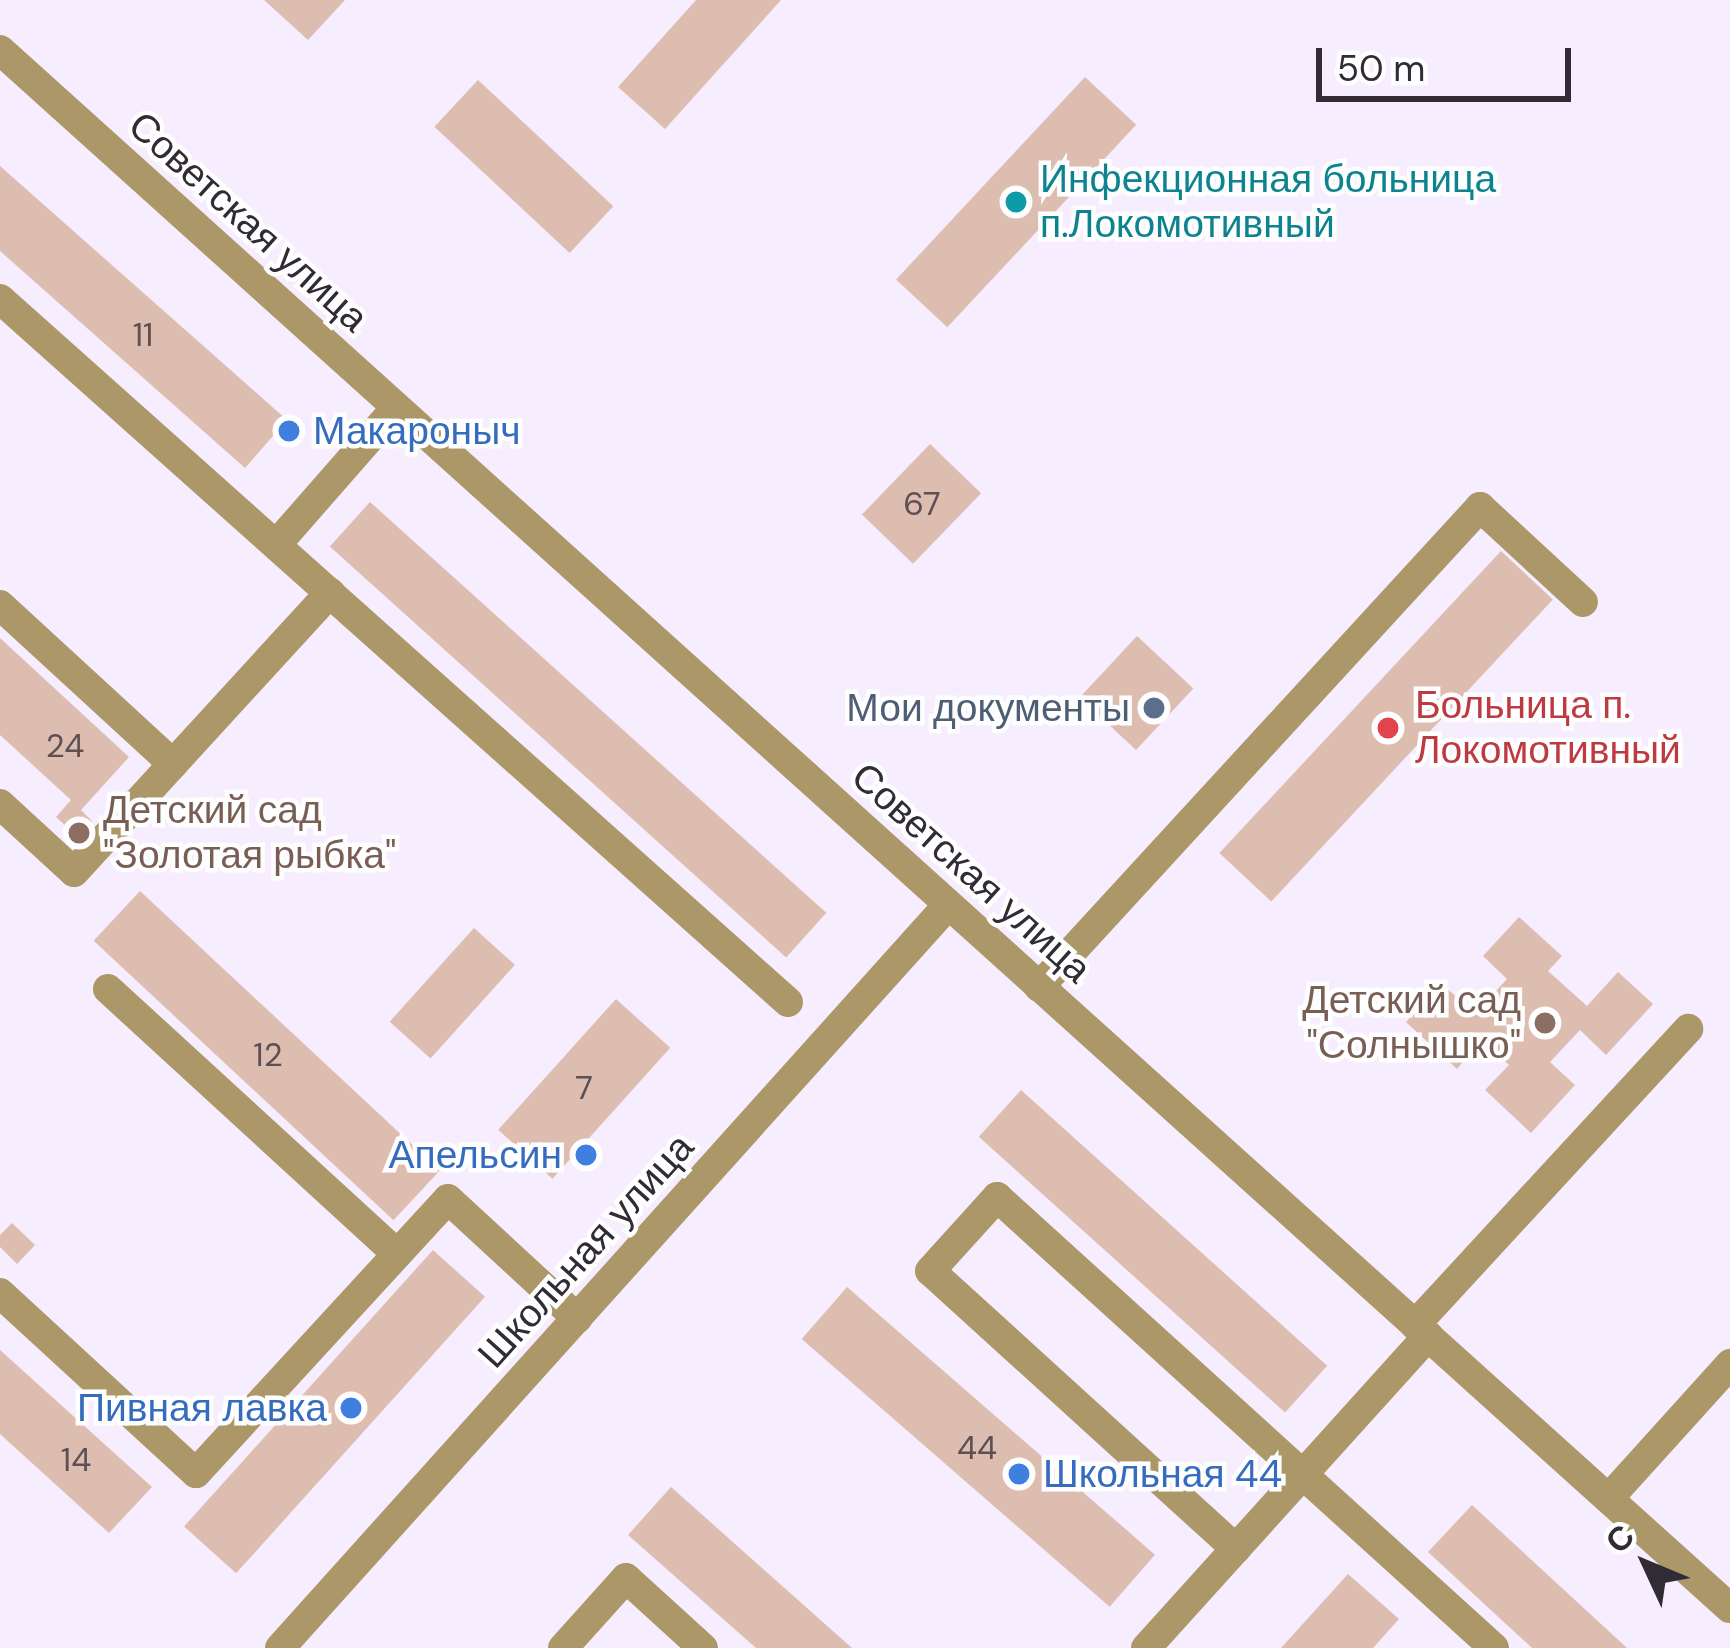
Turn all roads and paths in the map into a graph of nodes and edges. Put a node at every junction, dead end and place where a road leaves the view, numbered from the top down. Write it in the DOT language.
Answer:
graph roads {
  1 [pos="0,50"];
  2 [pos="0,299"];
  3 [pos="396,409"];
  4 [pos="276,544"];
  5 [pos="330,593"];
  6 [pos="1583,602"];
  7 [pos="0,605"];
  8 [pos="173,764"];
  9 [pos="0,804"];
  10 [pos="948,905"];
  11 [pos="1039,987"];
  12 [pos="108,989"];
  13 [pos="788,1002"];
  14 [pos="1688,1029"];
  15 [pos="397,1254"];
  16 [pos="0,1293"];
  17 [pos="577,1318"];
  18 [pos="1422,1330"];
  19 [pos="1730,1364"];
  20 [pos="1303,1475"];
  21 [pos="1609,1498"];
  22 [pos="1236,1549"];
  23 [pos="1730,1608"];
  24 [pos="280,1648"];
  25 [pos="563,1648"];
  26 [pos="703,1648"];
  27 [pos="1146,1648"];
  28 [pos="1494,1648"];
  1 -- 3 [label="street, Советская улица"];
  2 -- 4 [label="street"];
  3 -- 4 [label="street"];
  3 -- 10 [label="street, Советская улица"];
  4 -- 5 [label="street"];
  5 -- 8 [label="street"];
  5 -- 13 [label="street"];
  6 -- 11 [label="street"];
  7 -- 8 [label="street"];
  8 -- 9 [label="street"];
  10 -- 11 [label="street, Советская улица"];
  10 -- 17 [label="street, Школьная улица"];
  11 -- 18 [label="street, Советская улица"];
  12 -- 15 [label="street"];
  14 -- 18 [label="street"];
  15 -- 16 [label="street"];
  15 -- 17 [label="street"];
  17 -- 24 [label="street, Школьная улица"];
  18 -- 20 [label="street"];
  18 -- 21 [label="street, Советская улица"];
  19 -- 21 [label="street"];
  20 -- 22 [label="street"];
  20 -- 22 [label="street"];
  20 -- 28 [label="street"];
  21 -- 23 [label="street, Советская улица"];
  22 -- 27 [label="street"];
  25 -- 26 [label="street"];
}
